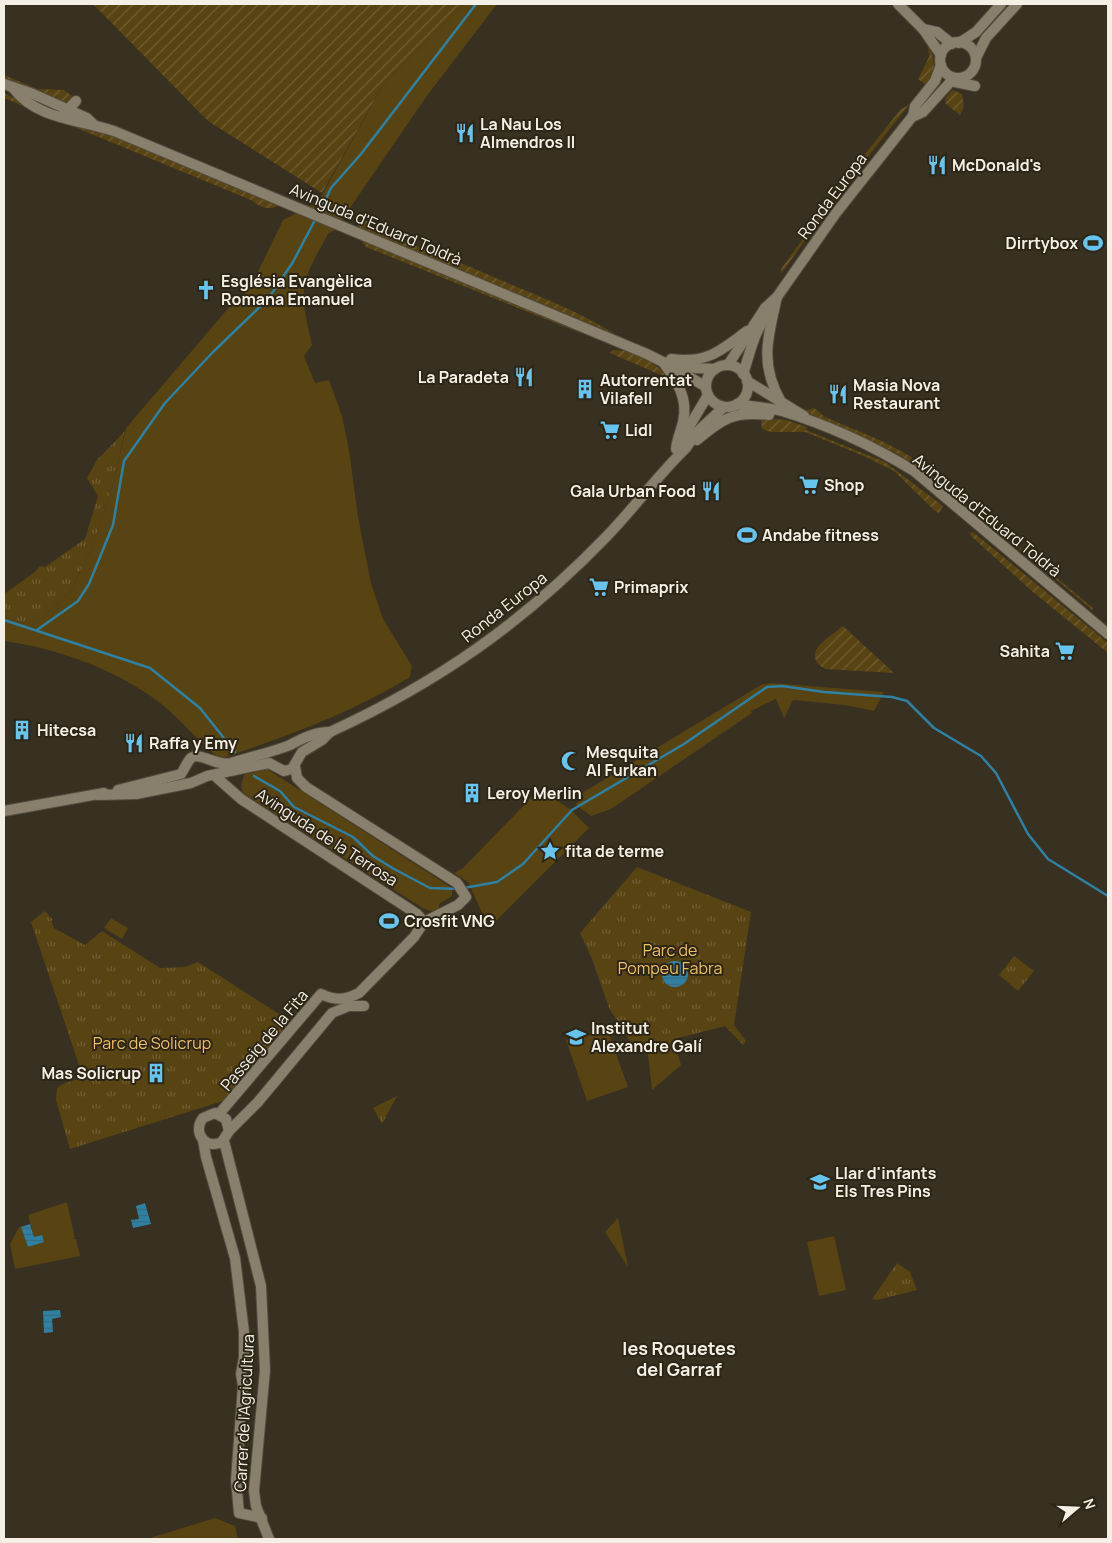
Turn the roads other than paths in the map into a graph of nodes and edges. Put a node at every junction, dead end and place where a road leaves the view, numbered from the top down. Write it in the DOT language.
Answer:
graph roads {
  1 [pos="898,4"];
  2 [pos="1001,4"];
  3 [pos="1017,4"];
  4 [pos="923,28"];
  5 [pos="956,41"];
  6 [pos="978,54"];
  7 [pos="939,60"];
  8 [pos="980,71"];
  9 [pos="952,80"];
  10 [pos="4,84"];
  11 [pos="975,86"];
  12 [pos="14,89"];
  13 [pos="76,101"];
  14 [pos="68,110"];
  15 [pos="52,113"];
  16 [pos="913,116"];
  17 [pos="93,124"];
  18 [pos="777,297"];
  19 [pos="774,310"];
  20 [pos="752,327"];
  21 [pos="667,361"];
  22 [pos="728,365"];
  23 [pos="715,369"];
  24 [pos="745,377"];
  25 [pos="707,391"];
  26 [pos="781,402"];
  27 [pos="737,404"];
  28 [pos="724,407"];
  29 [pos="792,416"];
  30 [pos="811,421"];
  31 [pos="681,448"];
  32 [pos="1108,634"];
  33 [pos="330,732"];
  34 [pos="283,747"];
  35 [pos="208,760"];
  36 [pos="297,762"];
  37 [pos="187,766"];
  38 [pos="276,767"];
  39 [pos="211,776"];
  40 [pos="196,779"];
  41 [pos="98,794"];
  42 [pos="4,811"];
  43 [pos="466,897"];
  44 [pos="424,922"];
  45 [pos="334,1000"];
  46 [pos="364,1006"];
  47 [pos="332,1013"];
  48 [pos="219,1114"];
  49 [pos="229,1131"];
  50 [pos="203,1140"];
  51 [pos="224,1141"];
  52 [pos="262,1518"];
  53 [pos="269,1539"];
  1 -- 4 [label="street"];
  2 -- 5 [label="street"];
  3 -- 6 [label="street"];
  4 -- 5 [label="street"];
  4 -- 7 [label="street"];
  5 -- 6 [label="street"];
  5 -- 7 [label="street"];
  6 -- 8 [label="street"];
  6 -- 9 [label="street"];
  7 -- 9 [label="street"];
  7 -- 16 [label="street, Ronda Europa"];
  9 -- 11 [label="street"];
  9 -- 16 [label="street, Ronda Europa"];
  10 -- 12 [label="street, Avinguda d'Eduard Toldrà"];
  12 -- 14 [label="street, Avinguda d'Eduard Toldrà"];
  12 -- 15 [label="street, Avinguda d'Eduard Toldrà"];
  13 -- 14 [label="street"];
  14 -- 15 [label="street"];
  14 -- 17 [label="street, Avinguda d'Eduard Toldrà"];
  15 -- 17 [label="street, Avinguda d'Eduard Toldrà"];
  16 -- 18 [label="street, Ronda Europa"];
  17 -- 21 [label="street, Avinguda d'Eduard Toldrà"];
  18 -- 19 [label="street, Ronda Europa"];
  18 -- 20 [label="street, Ronda Europa"];
  19 -- 24 [label="street, Ronda Europa"];
  19 -- 26 [label="street"];
  20 -- 21 [label="street"];
  20 -- 22 [label="street, Ronda Europa"];
  21 -- 23 [label="street, Avinguda d'Eduard Toldrà"];
  21 -- 25 [label="street, Avinguda d'Eduard Toldrà"];
  21 -- 31 [label="street"];
  22 -- 23 [label="street"];
  22 -- 24 [label="street"];
  23 -- 25 [label="street"];
  24 -- 26 [label="street"];
  24 -- 27 [label="street"];
  25 -- 28 [label="street"];
  25 -- 31 [label="street, Ronda Europa"];
  26 -- 30 [label="street"];
  27 -- 28 [label="street"];
  27 -- 29 [label="street"];
  28 -- 31 [label="street, Ronda Europa"];
  29 -- 30 [label="street"];
  29 -- 31 [label="street"];
  30 -- 32 [label="street, Avinguda d'Eduard Toldrà"];
  31 -- 33 [label="street, Ronda Europa"];
  33 -- 34 [label="street, Ronda Europa"];
  33 -- 36 [label="street, Ronda Europa"];
  34 -- 35 [label="street, Ronda Europa"];
  34 -- 36 [label="street"];
  34 -- 38 [label="street"];
  35 -- 37 [label="street, Ronda Europa"];
  35 -- 39 [label="street"];
  36 -- 38 [label="street, Ronda Europa"];
  36 -- 43 [label="street, Avinguda de la Terrosa"];
  37 -- 40 [label="street"];
  37 -- 41 [label="street, Ronda Europa"];
  38 -- 39 [label="street, Ronda Europa"];
  39 -- 40 [label="street, Ronda Europa"];
  39 -- 44 [label="street, Avinguda de la Terrosa"];
  40 -- 41 [label="street, Ronda Europa"];
  41 -- 42 [label="street, Ronda Europa"];
  43 -- 44 [label="street, Passeig de la Fita"];
  44 -- 45 [label="street, Passeig de la Fita"];
  45 -- 47 [label="street, Passeig de la Fita"];
  45 -- 48 [label="street, Passeig de la Fita"];
  46 -- 47 [label="street"];
  47 -- 49 [label="street"];
  48 -- 49 [label="street"];
  48 -- 50 [label="street"];
  49 -- 51 [label="street"];
  50 -- 51 [label="street"];
  50 -- 52 [label="street"];
  51 -- 52 [label="street, Carrer de l'Agricultura"];
  52 -- 53 [label="street, Carrer de l'Agricultura"];
}
